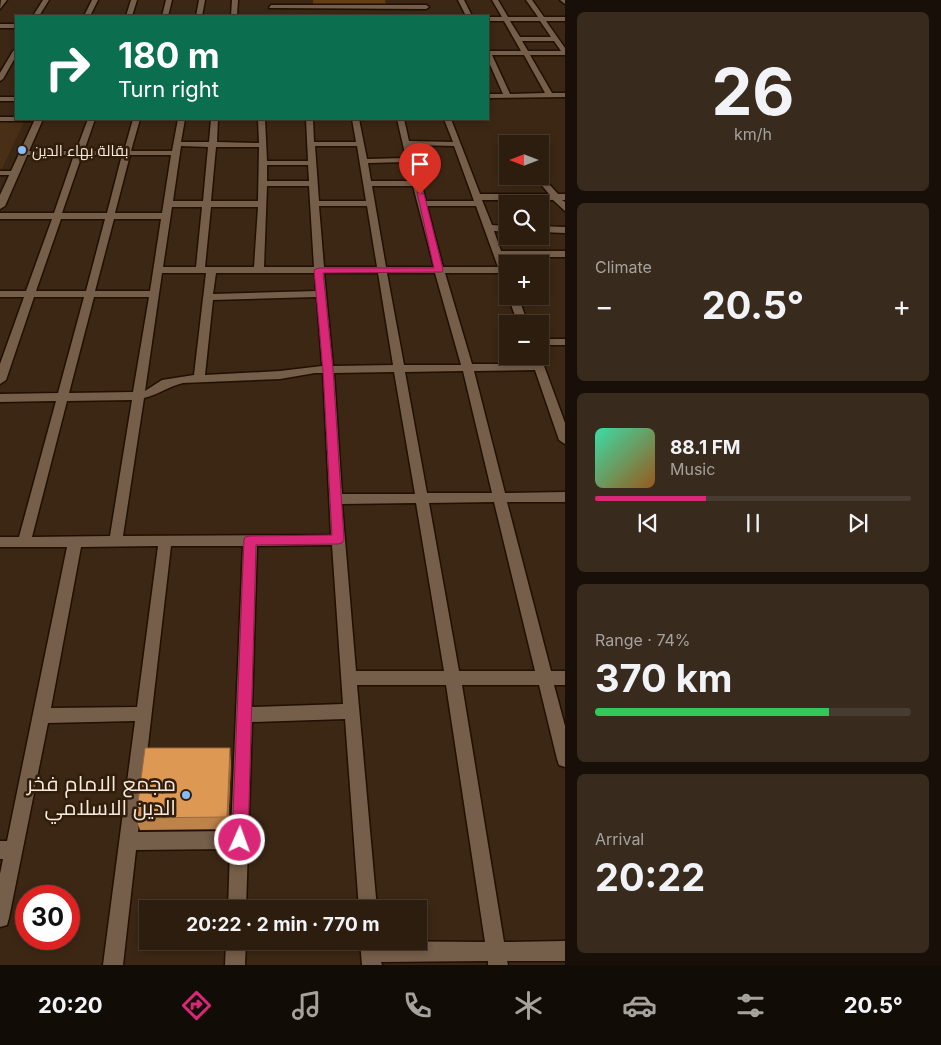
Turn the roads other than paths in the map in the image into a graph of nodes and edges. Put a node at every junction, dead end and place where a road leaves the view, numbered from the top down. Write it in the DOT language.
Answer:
graph roads {
  1 [pos="4,0"];
  2 [pos="46,0"];
  3 [pos="95,0"];
  4 [pos="134,0"];
  5 [pos="169,0"];
  6 [pos="202,0"];
  7 [pos="236,0"];
  8 [pos="424,0"];
  9 [pos="461,0"];
  10 [pos="495,0"];
  11 [pos="529,0"];
  12 [pos="271,3"];
  13 [pos="308,3"];
  14 [pos="389,3"];
  15 [pos="355,6"];
  16 [pos="0,7"];
  17 [pos="37,15"];
  18 [pos="88,15"];
  19 [pos="129,15"];
  20 [pos="165,15"];
  21 [pos="199,15"];
  22 [pos="234,15"];
  23 [pos="357,15"];
  24 [pos="393,15"];
  25 [pos="468,15"];
  26 [pos="489,19"];
  27 [pos="506,19"];
  28 [pos="542,19"];
  29 [pos="565,19"];
  30 [pos="0,26"];
  31 [pos="15,26"];
  32 [pos="518,39"];
  33 [pos="555,39"];
  34 [pos="525,53"];
  35 [pos="565,53"];
  36 [pos="13,54"];
  37 [pos="489,54"];
  38 [pos="489,56"];
  39 [pos="0,79"];
  40 [pos="489,96"];
  41 [pos="508,96"];
  42 [pos="550,96"];
  43 [pos="565,96"];
  44 [pos="15,98"];
  45 [pos="0,99"];
  46 [pos="0,119"];
  47 [pos="15,119"];
  48 [pos="39,120"];
  49 [pos="91,120"];
  50 [pos="136,120"];
  51 [pos="181,120"];
  52 [pos="214,120"];
  53 [pos="262,120"];
  54 [pos="309,120"];
  55 [pos="356,120"];
  56 [pos="400,120"];
  57 [pos="448,120"];
  58 [pos="407,143"];
  59 [pos="212,144"];
  60 [pos="311,144"];
  61 [pos="360,144"];
  62 [pos="455,144"];
  63 [pos="261,145"];
  64 [pos="177,148"];
  65 [pos="24,153"];
  66 [pos="78,153"];
  67 [pos="128,153"];
  68 [pos="411,160"];
  69 [pos="363,161"];
  70 [pos="262,163"];
  71 [pos="312,163"];
  72 [pos="0,173"];
  73 [pos="15,173"];
  74 [pos="314,183"];
  75 [pos="366,183"];
  76 [pos="262,184"];
  77 [pos="417,184"];
  78 [pos="545,185"];
  79 [pos="554,197"];
  80 [pos="565,197"];
  81 [pos="478,200"];
  82 [pos="370,203"];
  83 [pos="169,204"];
  84 [pos="206,204"];
  85 [pos="261,204"];
  86 [pos="316,204"];
  87 [pos="422,204"];
  88 [pos="0,206"];
  89 [pos="565,208"];
  90 [pos="0,216"];
  91 [pos="56,216"];
  92 [pos="112,216"];
  93 [pos="167,216"];
  94 [pos="489,228"];
  95 [pos="499,229"];
  96 [pos="549,229"];
  97 [pos="565,230"];
  98 [pos="497,254"];
  99 [pos="564,256"];
  100 [pos="499,259"];
  101 [pos="157,270"];
  102 [pos="200,270"];
  103 [pos="319,270"];
  104 [pos="381,270"];
  105 [pos="439,270"];
  106 [pos="499,270"];
  107 [pos="211,271"];
  108 [pos="259,271"];
  109 [pos="0,294"];
  110 [pos="30,294"];
  111 [pos="153,294"];
  112 [pos="322,294"];
  113 [pos="88,295"];
  114 [pos="209,297"];
  115 [pos="549,342"];
  116 [pos="565,342"];
  117 [pos="499,364"];
  118 [pos="538,365"];
  119 [pos="467,367"];
  120 [pos="400,368"];
  121 [pos="328,370"];
  122 [pos="199,378"];
  123 [pos="0,380"];
  124 [pos="139,396"];
  125 [pos="0,398"];
  126 [pos="63,398"];
  127 [pos="565,440"];
  128 [pos="565,496"];
  129 [pos="498,497"];
  130 [pos="422,498"];
  131 [pos="335,499"];
  132 [pos="250,540"];
  133 [pos="338,540"];
  134 [pos="116,541"];
  135 [pos="165,541"];
  136 [pos="0,542"];
  137 [pos="24,542"];
  138 [pos="75,542"];
  139 [pos="349,678"];
  140 [pos="544,678"];
  141 [pos="565,678"];
  142 [pos="453,679"];
  143 [pos="352,711"];
  144 [pos="144,714"];
  145 [pos="244,715"];
  146 [pos="42,716"];
  147 [pos="139,751"];
  148 [pos="158,751"];
  149 [pos="224,751"];
  150 [pos="243,751"];
  151 [pos="565,760"];
  152 [pos="240,840"];
  153 [pos="128,841"];
  154 [pos="7,850"];
  155 [pos="237,900"];
  156 [pos="367,900"];
  157 [pos="0,918"];
  158 [pos="236,950"];
  159 [pos="565,952"];
  160 [pos="371,953"];
  161 [pos="497,958"];
  162 [pos="113,965"];
  163 [pos="235,965"];
  1 -- 16 [label="street"];
  2 -- 17 [label="street"];
  3 -- 18 [label="street"];
  4 -- 19 [label="street"];
  5 -- 20 [label="street"];
  6 -- 21 [label="street"];
  7 -- 22 [label="street"];
  8 -- 14 [label="street"];
  9 -- 25 [label="street"];
  10 -- 27 [label="street"];
  11 -- 28 [label="street"];
  12 -- 13 [label="street"];
  13 -- 15 [label="street"];
  14 -- 15 [label="street"];
  14 -- 24 [label="street"];
  15 -- 23 [label="street"];
  26 -- 27 [label="street"];
  27 -- 28 [label="street"];
  27 -- 32 [label="street"];
  28 -- 29 [label="street"];
  28 -- 33 [label="street"];
  30 -- 31 [label="street"];
  32 -- 33 [label="street"];
  32 -- 34 [label="street"];
  33 -- 35 [label="street"];
  34 -- 35 [label="street"];
  34 -- 37 [label="street"];
  34 -- 42 [label="street"];
  36 -- 39 [label="street"];
  38 -- 41 [label="street"];
  40 -- 41 [label="street"];
  41 -- 42 [label="street"];
  42 -- 43 [label="street"];
  44 -- 45 [label="street"];
  46 -- 47 [label="street"];
  48 -- 65 [label="street"];
  49 -- 66 [label="street"];
  50 -- 67 [label="street"];
  51 -- 64 [label="street"];
  52 -- 59 [label="street"];
  53 -- 63 [label="street"];
  54 -- 60 [label="street"];
  55 -- 61 [label="street"];
  56 -- 58 [label="street"];
  57 -- 62 [label="street"];
  58 -- 62 [label="street"];
  58 -- 68 [label="street"];
  59 -- 63 [label="street"];
  59 -- 64 [label="street"];
  59 -- 84 [label="street"];
  60 -- 61 [label="street"];
  60 -- 71 [label="street"];
  61 -- 69 [label="street"];
  62 -- 81 [label="street"];
  63 -- 70 [label="street"];
  64 -- 67 [label="street"];
  64 -- 83 [label="street"];
  65 -- 66 [label="street"];
  65 -- 73 [label="street"];
  66 -- 67 [label="street"];
  66 -- 91 [label="street"];
  67 -- 92 [label="street"];
  68 -- 69 [label="street"];
  68 -- 77 [label="street"];
  69 -- 75 [label="street"];
  70 -- 71 [label="street"];
  70 -- 76 [label="street"];
  71 -- 74 [label="street"];
  72 -- 73 [label="street"];
  73 -- 88 [label="street"];
  74 -- 76 [label="street"];
  74 -- 86 [label="street"];
  75 -- 77 [label="street"];
  75 -- 82 [label="street"];
  76 -- 85 [label="street"];
  77 -- 87 [label="street"];
  78 -- 79 [label="street"];
  79 -- 80 [label="street"];
  79 -- 81 [label="street"];
  79 -- 89 [label="street"];
  81 -- 87 [label="street"];
  81 -- 94 [label="street"];
  82 -- 86 [label="street"];
  82 -- 104 [label="street"];
  83 -- 84 [label="street"];
  83 -- 93 [label="street"];
  84 -- 85 [label="street"];
  84 -- 102 [label="street"];
  85 -- 108 [label="street"];
  86 -- 103 [label="street"];
  87 -- 105 [label="street"];
  90 -- 91 [label="street"];
  91 -- 92 [label="street"];
  91 -- 110 [label="street"];
  92 -- 93 [label="street"];
  92 -- 113 [label="street"];
  93 -- 101 [label="street"];
  94 -- 95 [label="street"];
  94 -- 98 [label="street"];
  96 -- 97 [label="street"];
  98 -- 99 [label="street"];
  98 -- 100 [label="street"];
  101 -- 102 [label="street"];
  101 -- 111 [label="street"];
  102 -- 107 [label="street"];
  103 -- 104 [label="street"];
  103 -- 108 [label="street"];
  103 -- 112 [label="street"];
  104 -- 105 [label="street"];
  104 -- 120 [label="street"];
  105 -- 106 [label="street"];
  105 -- 119 [label="street"];
  107 -- 108 [label="street"];
  107 -- 114 [label="street"];
  109 -- 110 [label="street"];
  110 -- 113 [label="street"];
  110 -- 123 [label="street"];
  111 -- 113 [label="street"];
  111 -- 124 [label="street"];
  112 -- 114 [label="street"];
  112 -- 121 [label="street"];
  113 -- 126 [label="street"];
  114 -- 122 [label="street"];
  115 -- 116 [label="street"];
  117 -- 119 [label="street"];
  118 -- 127 [label="street"];
  119 -- 120 [label="street"];
  119 -- 129 [label="street"];
  120 -- 121 [label="street"];
  120 -- 130 [label="street"];
  121 -- 122 [label="street"];
  121 -- 131 [label="street"];
  122 -- 124 [label="street"];
  124 -- 126 [label="street"];
  124 -- 134 [label="street"];
  125 -- 126 [label="street"];
  126 -- 137 [label="street"];
  128 -- 129 [label="street"];
  129 -- 130 [label="street"];
  129 -- 140 [label="street"];
  130 -- 131 [label="street"];
  130 -- 142 [label="street"];
  131 -- 133 [label="street"];
  132 -- 133 [label="street"];
  132 -- 135 [label="street"];
  132 -- 145 [label="street"];
  133 -- 139 [label="street"];
  134 -- 135 [label="street"];
  134 -- 138 [label="street"];
  135 -- 144 [label="street"];
  136 -- 137 [label="street"];
  137 -- 138 [label="street"];
  138 -- 146 [label="street"];
  139 -- 142 [label="street"];
  139 -- 143 [label="street"];
  140 -- 141 [label="street"];
  140 -- 142 [label="street"];
  140 -- 151 [label="street"];
  142 -- 161 [label="street"];
  143 -- 145 [label="street"];
  143 -- 156 [label="street"];
  144 -- 146 [label="street"];
  144 -- 147 [label="street"];
  145 -- 150 [label="street"];
  146 -- 154 [label="street"];
  147 -- 148 [label="street"];
  147 -- 153 [label="street"];
  149 -- 150 [label="street"];
  150 -- 152 [label="street"];
  152 -- 153 [label="street"];
  152 -- 155 [label="street"];
  153 -- 162 [label="street"];
  154 -- 157 [label="street"];
  158 -- 163 [label="street"];
  159 -- 161 [label="street"];
  160 -- 161 [label="street"];
}
